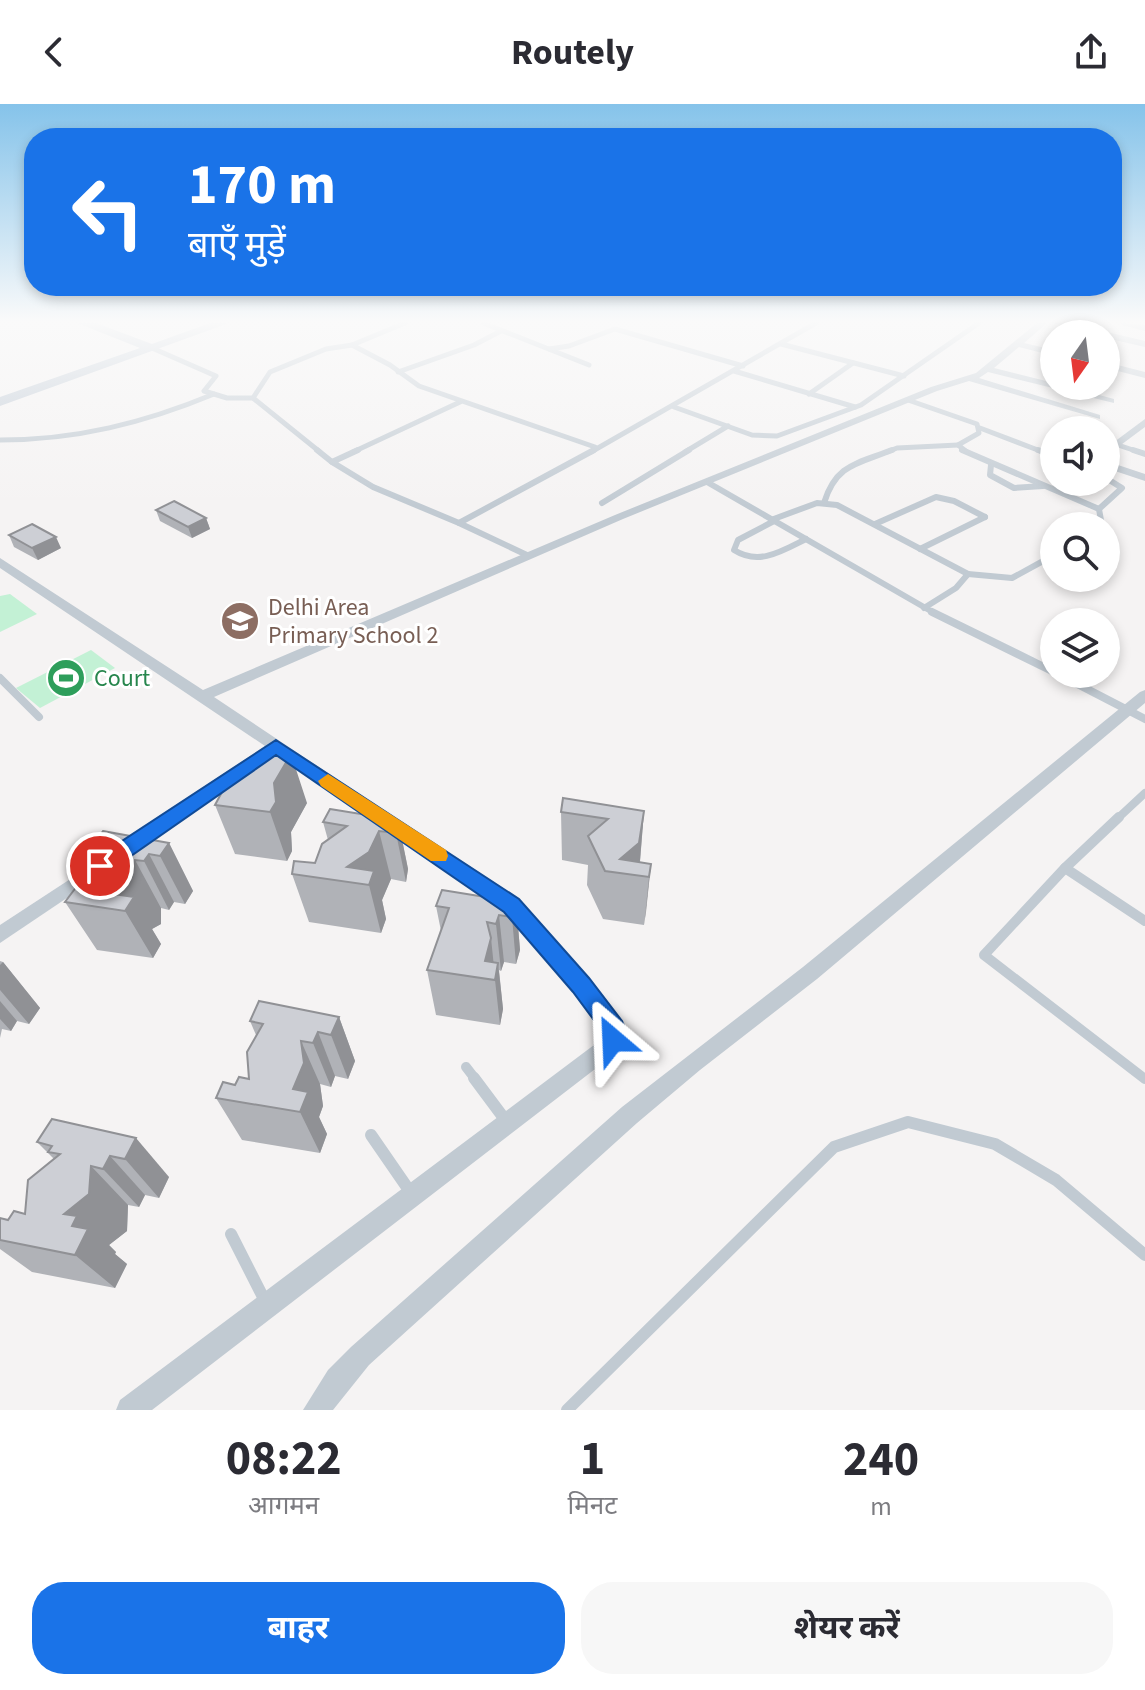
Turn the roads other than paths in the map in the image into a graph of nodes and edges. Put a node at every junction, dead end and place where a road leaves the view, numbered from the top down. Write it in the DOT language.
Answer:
graph roads {
  1 [pos="51,384"];
  2 [pos="210,384"];
  3 [pos="262,384"];
  4 [pos="416,384"];
  5 [pos="712,384"];
  6 [pos="776,384"];
  7 [pos="823,384"];
  8 [pos="892,384"];
  9 [pos="945,384"];
  10 [pos="988,384"];
  11 [pos="214,394"];
  12 [pos="809,394"];
  13 [pos="253,398"];
  14 [pos="908,400"];
  15 [pos="1107,400"];
  16 [pos="1111,401"];
  17 [pos="0,402"];
  18 [pos="460,402"];
  19 [pos="674,407"];
  20 [pos="856,407"];
  21 [pos="1093,416"];
  22 [pos="1145,422"];
  23 [pos="728,426"];
  24 [pos="980,428"];
  25 [pos="0,440"];
  26 [pos="1120,443"];
  27 [pos="958,445"];
  28 [pos="1120,446"];
  29 [pos="595,447"];
  30 [pos="1040,451"];
  31 [pos="1145,454"];
  32 [pos="332,462"];
  33 [pos="991,465"];
  34 [pos="1120,469"];
  35 [pos="1145,478"];
  36 [pos="707,482"];
  37 [pos="1040,485"];
  38 [pos="1040,487"];
  39 [pos="1067,496"];
  40 [pos="1116,496"];
  41 [pos="602,503"];
  42 [pos="824,503"];
  43 [pos="1099,509"];
  44 [pos="1100,512"];
  45 [pos="772,521"];
  46 [pos="459,523"];
  47 [pos="875,524"];
  48 [pos="806,539"];
  49 [pos="920,549"];
  50 [pos="529,556"];
  51 [pos="0,562"];
  52 [pos="1040,563"];
  53 [pos="968,574"];
  54 [pos="924,608"];
  55 [pos="1040,665"];
  56 [pos="0,678"];
  57 [pos="1093,688"];
  58 [pos="202,696"];
  59 [pos="1139,707"];
  60 [pos="39,717"];
  61 [pos="276,746"];
  62 [pos="1145,793"];
  63 [pos="1065,868"];
  64 [pos="1145,921"];
  65 [pos="0,935"];
  66 [pos="466,1067"];
  67 [pos="1145,1079"];
  68 [pos="508,1123"];
  69 [pos="371,1135"];
  70 [pos="413,1195"];
  71 [pos="231,1234"];
  72 [pos="1145,1255"];
  73 [pos="268,1306"];
  74 [pos="130,1410"];
  75 [pos="317,1410"];
  76 [pos="567,1410"];
  1 -- 17 [label="street"];
  2 -- 11 [label="lane"];
  3 -- 13 [label="lane"];
  4 -- 18 [label="lane"];
  5 -- 19 [label="lane"];
  6 -- 12 [label="lane"];
  7 -- 12 [label="lane"];
  8 -- 20 [label="lane"];
  9 -- 14 [label="street"];
  10 -- 21 [label="street"];
  11 -- 13 [label="lane"];
  11 -- 25 [label="lane"];
  12 -- 20 [label="lane"];
  13 -- 32 [label="lane"];
  14 -- 24 [label="lane"];
  14 -- 36 [label="street"];
  15 -- 16 [label="street"];
  18 -- 29 [label="lane"];
  18 -- 32 [label="lane"];
  19 -- 23 [label="lane"];
  19 -- 29 [label="lane"];
  20 -- 23 [label="lane"];
  22 -- 26 [label="street"];
  23 -- 41 [label="lane"];
  24 -- 27 [label="lane"];
  24 -- 30 [label="lane"];
  27 -- 33 [label="lane"];
  27 -- 42 [label="lane"];
  28 -- 31 [label="lane"];
  29 -- 46 [label="lane"];
  32 -- 46 [label="lane"];
  33 -- 37 [label="lane"];
  33 -- 38 [label="lane"];
  34 -- 35 [label="street"];
  36 -- 45 [label="lane"];
  36 -- 50 [label="street"];
  39 -- 43 [label="lane"];
  40 -- 43 [label="lane"];
  42 -- 45 [label="lane"];
  42 -- 47 [label="lane"];
  43 -- 44 [label="lane"];
  45 -- 48 [label="lane"];
  45 -- 48 [label="lane"];
  46 -- 50 [label="lane"];
  47 -- 49 [label="lane"];
  47 -- 49 [label="lane"];
  48 -- 54 [label="lane"];
  49 -- 53 [label="lane"];
  50 -- 58 [label="street"];
  51 -- 58 [label="street"];
  52 -- 53 [label="lane"];
  53 -- 54 [label="lane"];
  54 -- 55 [label="lane"];
  56 -- 60 [label="lane"];
  57 -- 59 [label="lane"];
  58 -- 61 [label="street"];
  59 -- 75 [label="street"];
  61 -- 65 [label="street"];
  61 -- 68 [label="street"];
  62 -- 63 [label="lane"];
  63 -- 64 [label="lane"];
  63 -- 67 [label="lane"];
  66 -- 68 [label="lane"];
  68 -- 70 [label="street"];
  69 -- 70 [label="lane"];
  70 -- 73 [label="street"];
  71 -- 73 [label="lane"];
  72 -- 76 [label="lane"];
  73 -- 74 [label="street"];
}
